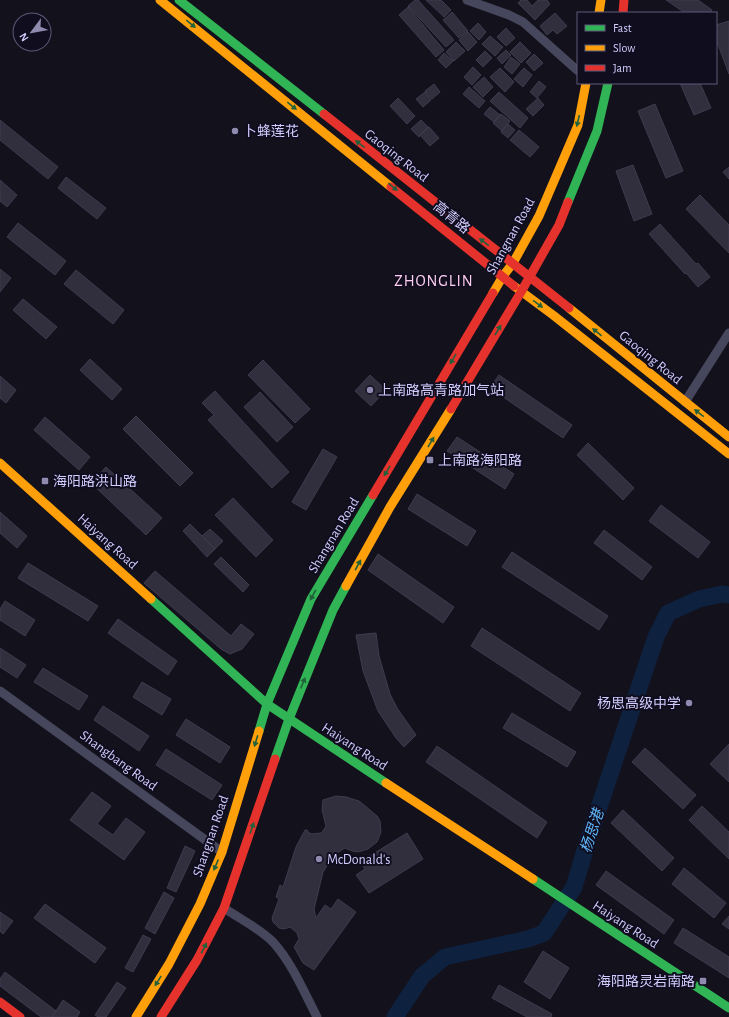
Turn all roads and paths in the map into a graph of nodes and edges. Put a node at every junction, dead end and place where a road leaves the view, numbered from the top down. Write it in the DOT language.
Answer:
graph roads {
  1 [pos="160,0"];
  2 [pos="179,0"];
  3 [pos="467,0"];
  4 [pos="600,0"];
  5 [pos="624,0"];
  6 [pos="599,12"];
  7 [pos="623,12"];
  8 [pos="577,70"];
  9 [pos="586,84"];
  10 [pos="608,84"];
  11 [pos="513,263"];
  12 [pos="503,276"];
  13 [pos="529,277"];
  14 [pos="522,292"];
  15 [pos="729,333"];
  16 [pos="685,402"];
  17 [pos="729,437"];
  18 [pos="729,454"];
  19 [pos="0,463"];
  20 [pos="0,691"];
  21 [pos="267,704"];
  22 [pos="288,719"];
  23 [pos="222,852"];
  24 [pos="224,908"];
  25 [pos="0,1002"];
  26 [pos="729,1008"];
  27 [pos="20,1017"];
  28 [pos="136,1017"];
  29 [pos="161,1017"];
  30 [pos="317,1017"];
  1 -- 12 [label="main road, 高青路, one-way"];
  11 -- 2 [label="main road, Gaoqing Road, one-way"];
  3 -- 8 [label="street"];
  4 -- 6 [label="main road"];
  5 -- 7 [label="main road"];
  9 -- 11 [label="main road, Shangnan Road, one-way"];
  10 -- 13 [label="main road"];
  11 -- 12 [label="main road, Shangnan Road"];
  11 -- 13 [label="main road, Gaoqing Road"];
  12 -- 14 [label="main road, 高青路"];
  12 -- 21 [label="main road, Shangnan Road, one-way"];
  13 -- 14 [label="main road"];
  16 -- 13 [label="main road, Gaoqing Road, one-way"];
  14 -- 18 [label="main road, 高青路, one-way"];
  22 -- 14 [label="main road, one-way"];
  15 -- 16 [label="street"];
  17 -- 16 [label="main road, Gaoqing Road, one-way"];
  19 -- 21 [label="main road, Haiyang Road"];
  20 -- 23 [label="street, Shangbang Road"];
  21 -- 22 [label="main road, Haiyang Road"];
  21 -- 23 [label="main road, Shangnan Road, one-way"];
  24 -- 22 [label="main road, one-way"];
  22 -- 26 [label="main road, Haiyang Road"];
  23 -- 28 [label="main road, Shangnan Road, one-way"];
  29 -- 24 [label="main road, one-way"];
  24 -- 30 [label="street"];
  25 -- 27 [label="main road"];
}
